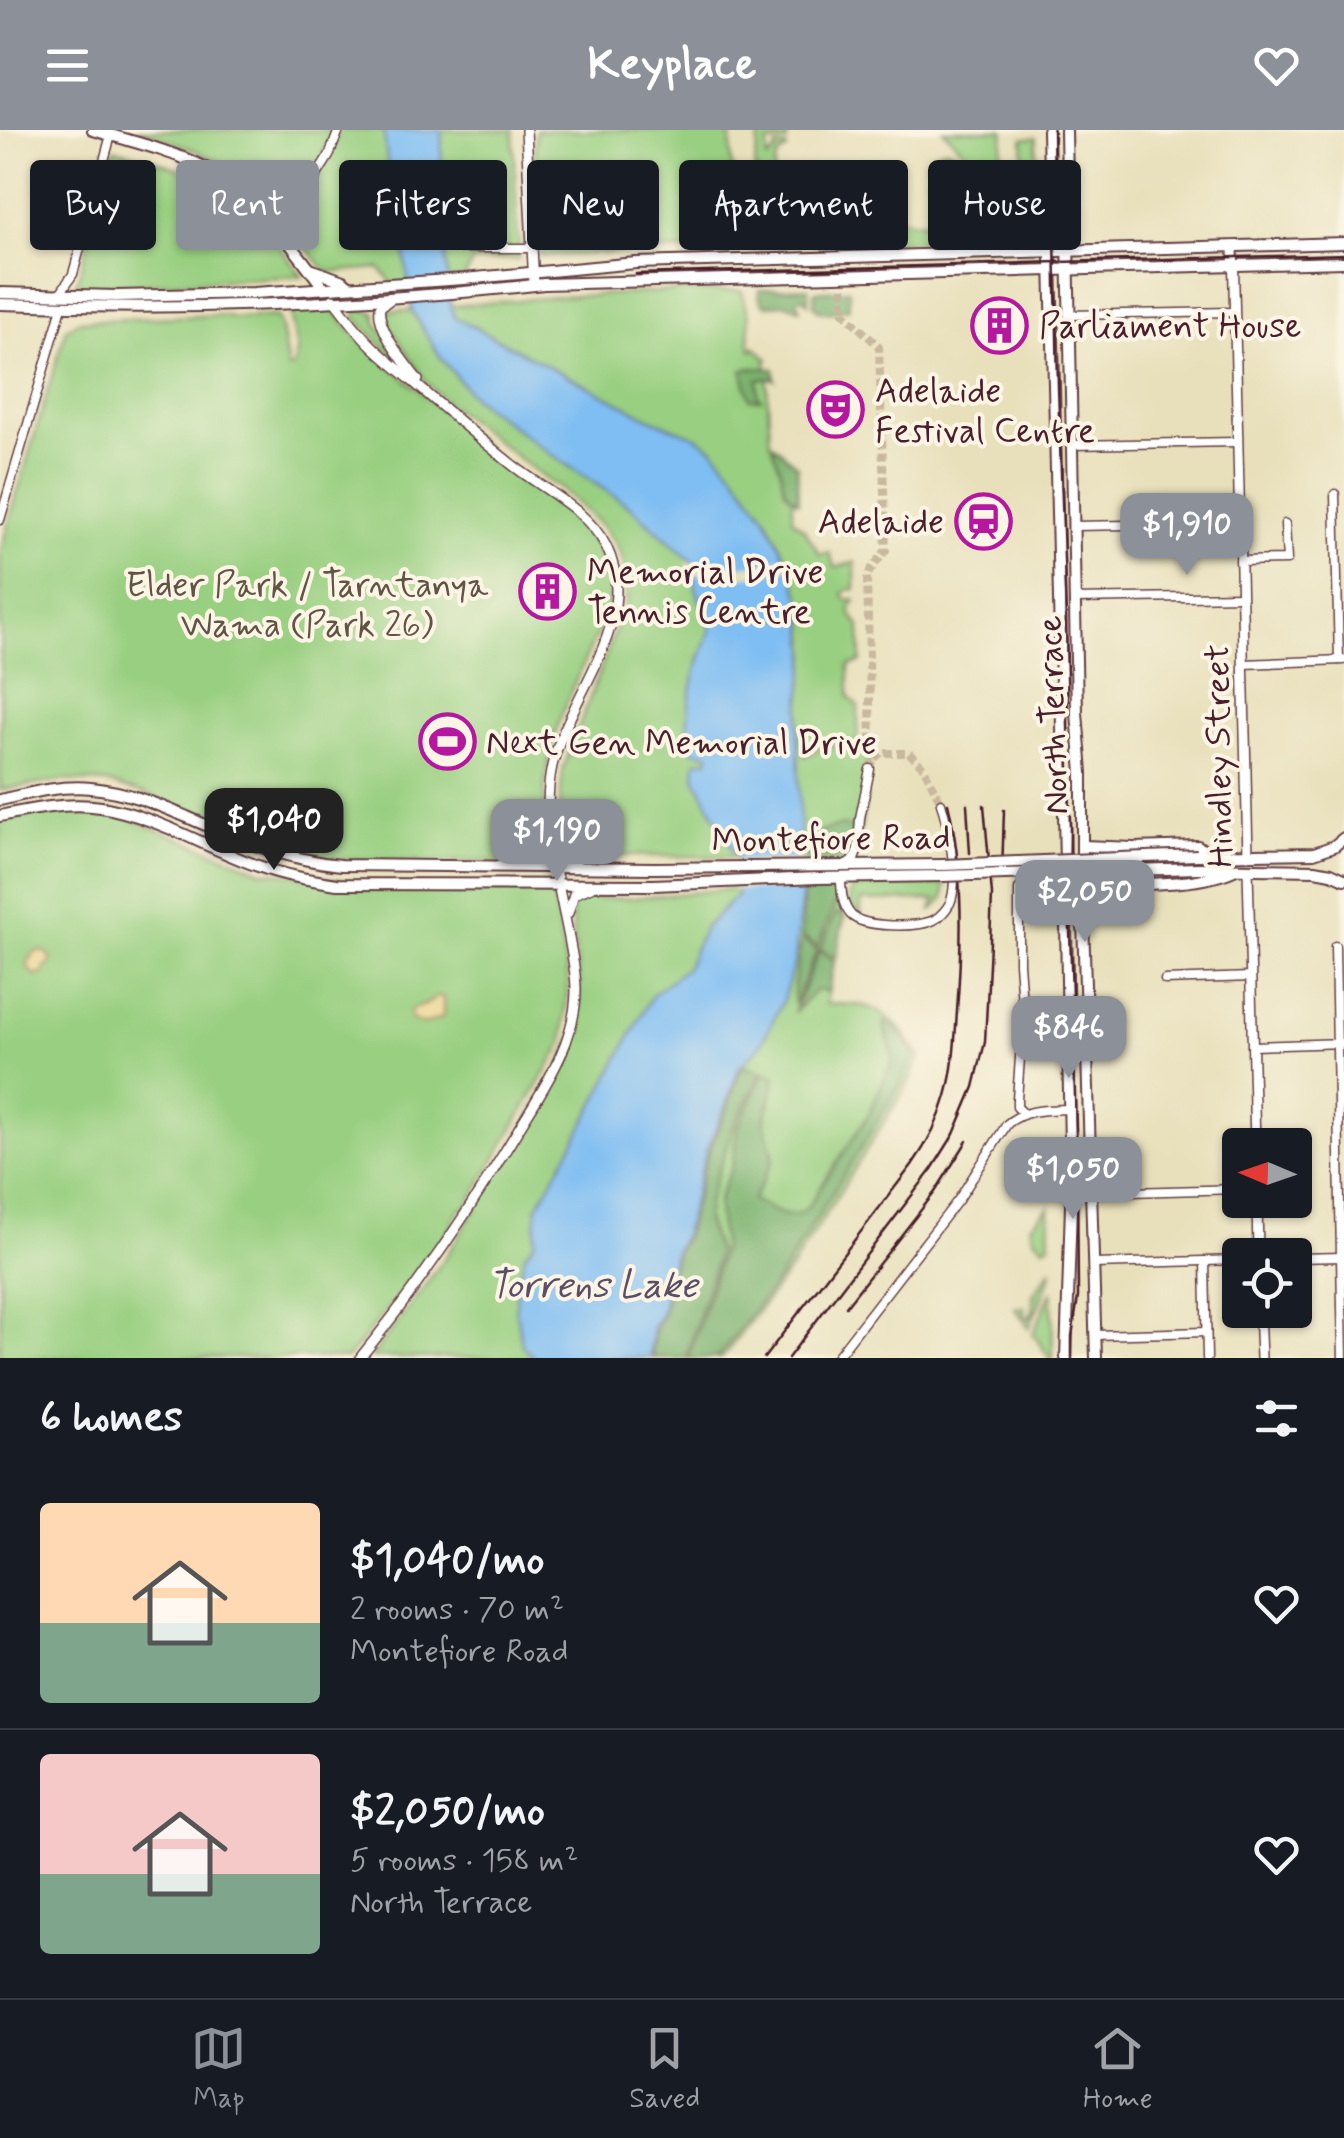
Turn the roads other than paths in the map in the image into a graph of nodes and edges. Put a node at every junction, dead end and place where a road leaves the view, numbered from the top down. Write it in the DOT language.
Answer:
graph roads {
  1 [pos="93,130"];
  2 [pos="338,130"];
  3 [pos="526,130"];
  4 [pos="1048,130"];
  5 [pos="1066,130"];
  6 [pos="112,135"];
  7 [pos="188,160"];
  8 [pos="527,160"];
  9 [pos="1049,160"];
  10 [pos="319,171"];
  11 [pos="1344,243"];
  12 [pos="1232,246"];
  13 [pos="295,250"];
  14 [pos="531,250"];
  15 [pos="1011,250"];
  16 [pos="1051,251"];
  17 [pos="1068,251"];
  18 [pos="1003,253"];
  19 [pos="857,255"];
  20 [pos="1344,262"];
  21 [pos="1233,264"];
  22 [pos="1051,268"];
  23 [pos="1068,268"];
  24 [pos="309,269"];
  25 [pos="533,272"];
  26 [pos="72,274"];
  27 [pos="858,275"];
  28 [pos="350,286"];
  29 [pos="534,286"];
  30 [pos="324,288"];
  31 [pos="0,293"];
  32 [pos="85,295"];
  33 [pos="394,297"];
  34 [pos="334,300"];
  35 [pos="61,301"];
  36 [pos="0,304"];
  37 [pos="1234,312"];
  38 [pos="1069,315"];
  39 [pos="431,397"];
  40 [pos="1238,442"];
  41 [pos="1072,446"];
  42 [pos="1334,494"];
  43 [pos="0,520"];
  44 [pos="1240,523"];
  45 [pos="1285,524"];
  46 [pos="1074,526"];
  47 [pos="1340,556"];
  48 [pos="1240,561"];
  49 [pos="1241,596"];
  50 [pos="1075,598"];
  51 [pos="1058,599"];
  52 [pos="1342,660"];
  53 [pos="1243,664"];
  54 [pos="870,769"];
  55 [pos="0,800"];
  56 [pos="941,803"];
  57 [pos="1082,804"];
  58 [pos="0,816"];
  59 [pos="1064,817"];
  60 [pos="211,828"];
  61 [pos="551,830"];
  62 [pos="1344,838"];
  63 [pos="204,844"];
  64 [pos="1083,846"];
  65 [pos="858,849"];
  66 [pos="1203,854"];
  67 [pos="1248,854"];
  68 [pos="846,865"];
  69 [pos="871,865"];
  70 [pos="555,867"];
  71 [pos="590,867"];
  72 [pos="1242,869"];
  73 [pos="943,871"];
  74 [pos="841,878"];
  75 [pos="1344,879"];
  76 [pos="1082,884"];
  77 [pos="1064,885"];
  78 [pos="559,886"];
  79 [pos="598,886"];
  80 [pos="566,926"];
  81 [pos="1335,946"];
  82 [pos="1250,978"];
  83 [pos="1166,980"];
  84 [pos="1340,1043"];
  85 [pos="1252,1046"];
  86 [pos="1068,1109"];
  87 [pos="1090,1109"];
  88 [pos="1024,1114"];
  89 [pos="1254,1128"];
  90 [pos="1222,1189"];
  91 [pos="1092,1193"];
  92 [pos="1343,1257"];
  93 [pos="1312,1258"];
  94 [pos="1222,1260"];
  95 [pos="1204,1261"];
  96 [pos="1094,1264"];
  97 [pos="1260,1328"];
  98 [pos="1206,1332"];
  99 [pos="1095,1335"];
  100 [pos="360,1358"];
  101 [pos="836,1358"];
  102 [pos="1066,1358"];
  103 [pos="1096,1358"];
  104 [pos="1207,1358"];
  105 [pos="1261,1358"];
  106 [pos="1343,1358"];
  1 -- 6 [label="main road"];
  2 -- 10 [label="street"];
  3 -- 8 [label="street"];
  4 -- 9 [label="main road, North Terrace"];
  5 -- 17 [label="main road, North Terrace"];
  6 -- 7 [label="main road"];
  6 -- 26 [label="street"];
  11 -- 12 [label="main road"];
  12 -- 17 [label="main road"];
  12 -- 21 [label="street, Hindley Street"];
  13 -- 24 [label="main road"];
  14 -- 25 [label="street"];
  15 -- 18 [label="main road"];
  16 -- 17 [label="main road"];
  16 -- 18 [label="main road"];
  16 -- 22 [label="main road, North Terrace"];
  17 -- 23 [label="main road, North Terrace"];
  18 -- 19 [label="main road"];
  19 -- 25 [label="main road"];
  19 -- 27 [label="main road"];
  20 -- 21 [label="main road"];
  21 -- 23 [label="main road"];
  21 -- 37 [label="street, Hindley Street"];
  22 -- 23 [label="main road"];
  22 -- 27 [label="main road"];
  22 -- 51 [label="main road, North Terrace"];
  23 -- 38 [label="main road, North Terrace"];
  24 -- 28 [label="main road"];
  24 -- 30 [label="main road"];
  25 -- 28 [label="main road"];
  25 -- 29 [label="street"];
  26 -- 32 [label="street"];
  26 -- 35 [label="street"];
  27 -- 29 [label="main road"];
  28 -- 30 [label="main road"];
  29 -- 33 [label="main road"];
  30 -- 32 [label="main road"];
  30 -- 34 [label="street"];
  31 -- 35 [label="main road"];
  32 -- 35 [label="main road"];
  33 -- 34 [label="main road"];
  33 -- 39 [label="street"];
  34 -- 35 [label="main road"];
  34 -- 39 [label="street"];
  35 -- 36 [label="main road"];
  35 -- 43 [label="street"];
  37 -- 38 [label="street"];
  37 -- 40 [label="street, Hindley Street"];
  38 -- 41 [label="main road, North Terrace"];
  39 -- 61 [label="street"];
  40 -- 41 [label="street"];
  40 -- 44 [label="street, Hindley Street"];
  41 -- 46 [label="main road, North Terrace"];
  42 -- 47 [label="street"];
  44 -- 46 [label="street"];
  44 -- 48 [label="street, Hindley Street"];
  45 -- 48 [label="street"];
  46 -- 50 [label="main road, North Terrace"];
  47 -- 52 [label="street"];
  48 -- 49 [label="street, Hindley Street"];
  49 -- 50 [label="street"];
  49 -- 53 [label="street, Hindley Street"];
  50 -- 51 [label="main road"];
  50 -- 57 [label="main road, North Terrace"];
  51 -- 59 [label="main road, North Terrace"];
  52 -- 53 [label="street"];
  53 -- 67 [label="street, Hindley Street"];
  54 -- 65 [label="street"];
  55 -- 60 [label="main road, Montefiore Road"];
  56 -- 74 [label="street"];
  57 -- 59 [label="main road"];
  57 -- 64 [label="main road, North Terrace"];
  58 -- 63 [label="main road, Montefiore Road"];
  59 -- 77 [label="main road, North Terrace"];
  60 -- 63 [label="main road"];
  60 -- 70 [label="main road, Montefiore Road"];
  61 -- 70 [label="street"];
  61 -- 71 [label="main road"];
  62 -- 67 [label="main road"];
  63 -- 78 [label="main road, Montefiore Road"];
  64 -- 66 [label="main road"];
  64 -- 76 [label="main road, North Terrace"];
  65 -- 68 [label="street"];
  65 -- 69 [label="street"];
  66 -- 67 [label="main road"];
  66 -- 73 [label="main road, Montefiore Road, bridge"];
  67 -- 72 [label="main road, Hindley Street"];
  68 -- 69 [label="main road, Montefiore Road"];
  68 -- 71 [label="main road, Montefiore Road"];
  69 -- 73 [label="main road, Montefiore Road"];
  70 -- 71 [label="main road, Montefiore Road"];
  70 -- 78 [label="street"];
  72 -- 73 [label="main road, bridge"];
  72 -- 75 [label="main road"];
  72 -- 76 [label="main road"];
  72 -- 82 [label="street, Hindley Street"];
  73 -- 74 [label="main road, Montefiore Road"];
  74 -- 79 [label="main road, Montefiore Road"];
  76 -- 77 [label="main road"];
  76 -- 87 [label="main road, North Terrace"];
  77 -- 86 [label="main road, North Terrace"];
  77 -- 88 [label="street"];
  78 -- 79 [label="main road, Montefiore Road"];
  78 -- 80 [label="street"];
  79 -- 80 [label="street"];
  80 -- 100 [label="street"];
  81 -- 84 [label="street"];
  82 -- 83 [label="street"];
  82 -- 85 [label="street, Hindley Street"];
  84 -- 85 [label="street"];
  84 -- 92 [label="street"];
  85 -- 89 [label="street, Hindley Street"];
  86 -- 87 [label="main road"];
  86 -- 88 [label="street"];
  86 -- 102 [label="main road, North Terrace"];
  87 -- 91 [label="main road, North Terrace"];
  88 -- 101 [label="street"];
  90 -- 91 [label="street"];
  91 -- 96 [label="main road, North Terrace"];
  92 -- 93 [label="street"];
  92 -- 106 [label="street"];
  94 -- 95 [label="street"];
  95 -- 96 [label="street"];
  95 -- 98 [label="street"];
  96 -- 99 [label="main road, North Terrace"];
  97 -- 105 [label="street"];
  98 -- 99 [label="street"];
  98 -- 104 [label="street"];
  99 -- 103 [label="main road, North Terrace"];
}
